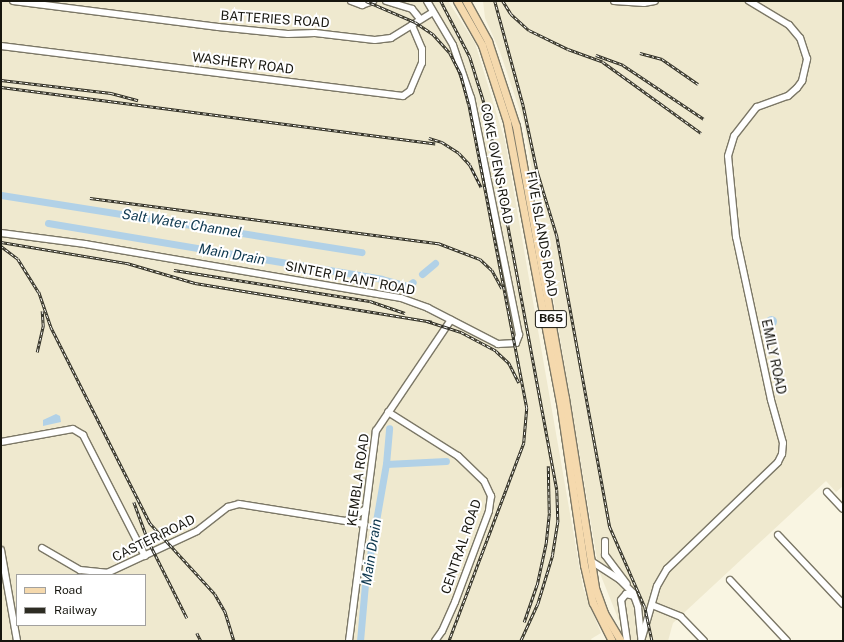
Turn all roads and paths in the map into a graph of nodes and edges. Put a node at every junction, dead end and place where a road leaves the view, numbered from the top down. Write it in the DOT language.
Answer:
graph roads {
  1 [pos="13,1"];
  2 [pos="351,1"];
  3 [pos="373,1"];
  4 [pos="386,1"];
  5 [pos="427,1"];
  6 [pos="457,1"];
  7 [pos="466,1"];
  8 [pos="614,1"];
  9 [pos="655,1"];
  10 [pos="749,1"];
  11 [pos="433,12"];
  12 [pos="420,19"];
  13 [pos="412,25"];
  14 [pos="1,46"];
  15 [pos="1,233"];
  16 [pos="451,320"];
  17 [pos="518,340"];
  18 [pos="388,412"];
  19 [pos="1,442"];
  20 [pos="827,492"];
  21 [pos="843,509"];
  22 [pos="366,510"];
  23 [pos="346,521"];
  24 [pos="364,524"];
  25 [pos="778,535"];
  26 [pos="606,541"];
  27 [pos="42,548"];
  28 [pos="1,550"];
  29 [pos="145,556"];
  30 [pos="591,561"];
  31 [pos="617,570"];
  32 [pos="730,580"];
  33 [pos="624,584"];
  34 [pos="634,595"];
  35 [pos="843,604"];
  36 [pos="638,608"];
  37 [pos="651,608"];
  38 [pos="647,622"];
  39 [pos="610,640"];
  40 [pos="17,641"];
  41 [pos="349,641"];
  42 [pos="435,641"];
  43 [pos="621,641"];
  44 [pos="627,641"];
  45 [pos="641,641"];
  46 [pos="704,641"];
  47 [pos="787,641"];
  1 -- 13 [label="street, BATTERIES ROAD"];
  2 -- 3 [label="street"];
  4 -- 12 [label="street"];
  5 -- 11 [label="street, COKE OVENS ROAD"];
  6 -- 39 [label="main road, FIVE ISLANDS ROAD / B65"];
  7 -- 30 [label="main road, FIVE ISLANDS ROAD / B65"];
  8 -- 9 [label="street"];
  10 -- 37 [label="street, EMILY ROAD"];
  11 -- 12 [label="street, BATTERIES ROAD"];
  11 -- 17 [label="street, COKE OVENS ROAD"];
  12 -- 13 [label="street, BATTERIES ROAD"];
  13 -- 14 [label="street, WASHERY ROAD"];
  15 -- 16 [label="street, SINTER PLANT ROAD"];
  16 -- 17 [label="street, SINTER PLANT ROAD"];
  16 -- 18 [label="street, KEMBLA ROAD"];
  18 -- 22 [label="street, KEMBLA ROAD"];
  18 -- 42 [label="street, CENTRAL ROAD"];
  19 -- 29 [label="street"];
  20 -- 21 [label="street"];
  22 -- 23 [label="street"];
  22 -- 24 [label="street, KEMBLA ROAD"];
  23 -- 24 [label="street, CASTER ROAD"];
  23 -- 29 [label="street, CASTER ROAD"];
  24 -- 41 [label="street, KEMBLA ROAD"];
  25 -- 35 [label="street"];
  26 -- 31 [label="street"];
  27 -- 29 [label="street, CASTER ROAD"];
  28 -- 40 [label="street"];
  30 -- 33 [label="street"];
  30 -- 43 [label="main road, FIVE ISLANDS ROAD / B65"];
  31 -- 33 [label="street"];
  31 -- 34 [label="street"];
  32 -- 47 [label="street"];
  33 -- 34 [label="street"];
  34 -- 36 [label="street"];
  34 -- 44 [label="street"];
  36 -- 37 [label="street"];
  36 -- 38 [label="street"];
  36 -- 45 [label="street"];
  37 -- 38 [label="street, EMILY ROAD"];
  37 -- 46 [label="street"];
  38 -- 45 [label="street, EMILY ROAD"];
}
